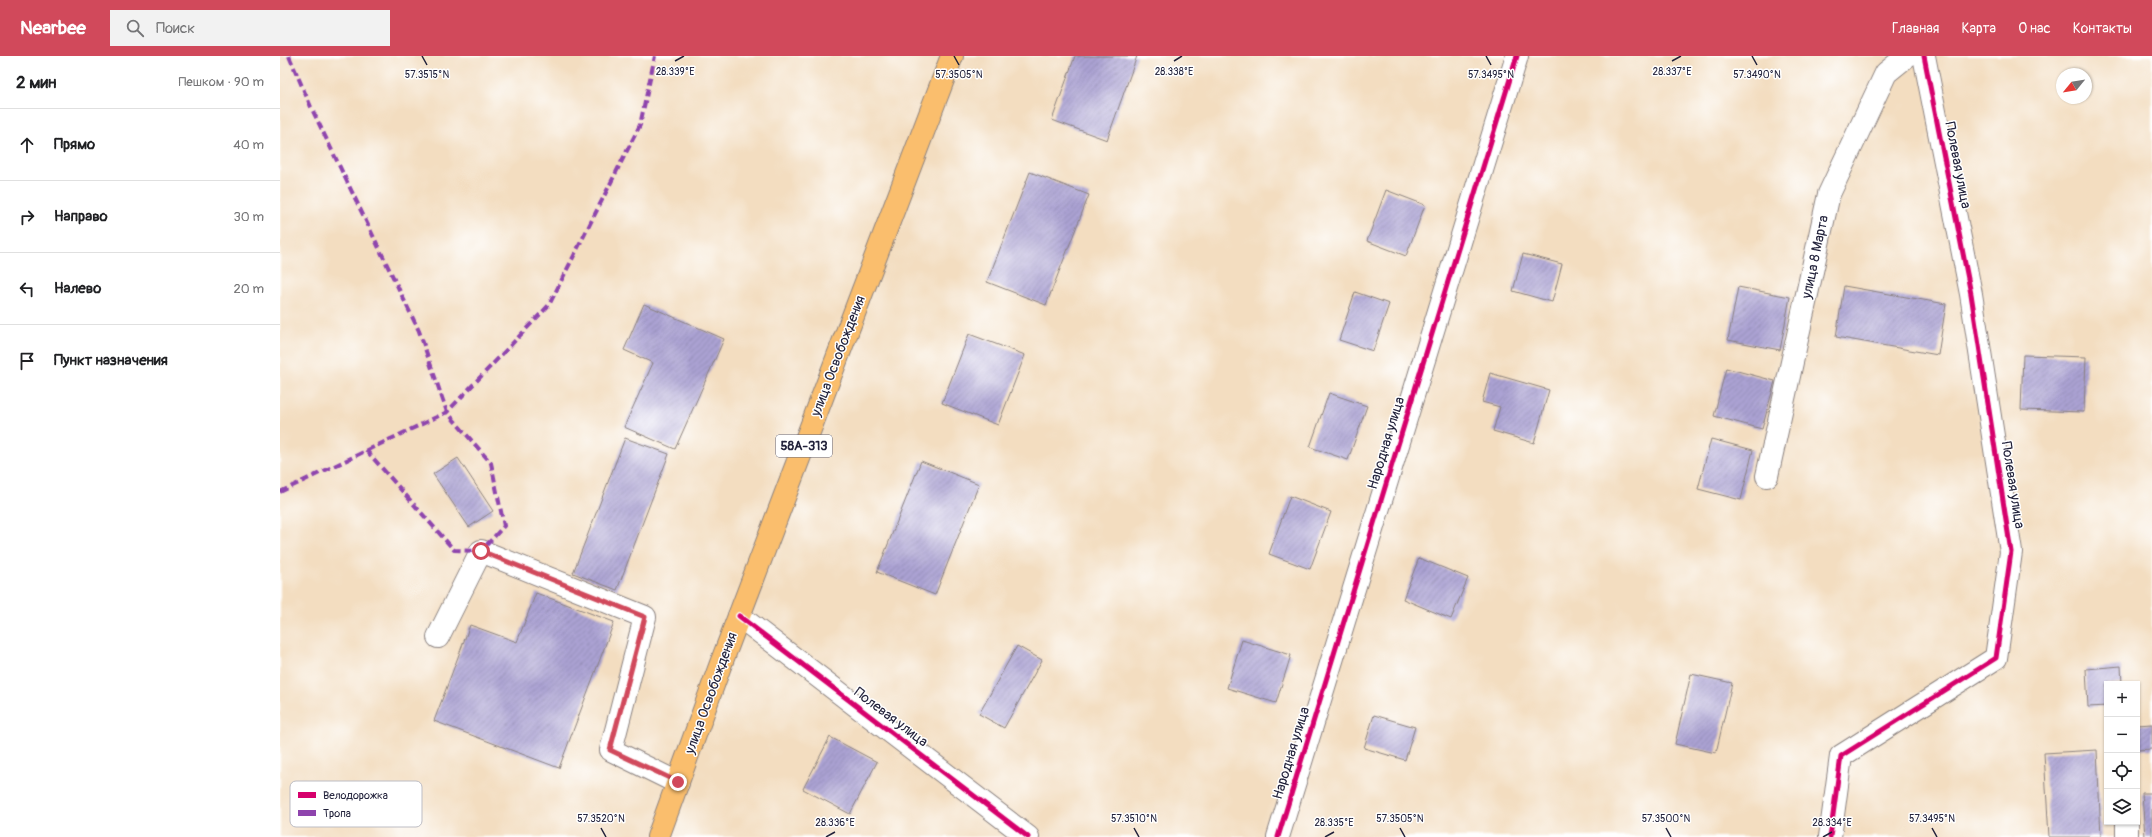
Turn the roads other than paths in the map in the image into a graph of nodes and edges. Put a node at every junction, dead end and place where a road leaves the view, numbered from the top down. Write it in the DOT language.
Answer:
graph roads {
  1 [pos="952,56"];
  2 [pos="1516,56"];
  3 [pos="1907,56"];
  4 [pos="1924,56"];
  5 [pos="1767,476"];
  6 [pos="739,616"];
  7 [pos="438,637"];
  8 [pos="678,782"];
  9 [pos="2127,825"];
  10 [pos="658,837"];
  11 [pos="1028,837"];
  12 [pos="1278,837"];
  13 [pos="1830,837"];
  14 [pos="2127,837"];
  1 -- 6 [label="main road, улица Освобождения / 58А-313"];
  2 -- 12 [label="street, Народная улица"];
  3 -- 5 [label="street, улица 8 Марта"];
  4 -- 13 [label="street, Полевая улица"];
  6 -- 8 [label="main road, улица Освобождения / 58А-313"];
  6 -- 11 [label="street, Полевая улица"];
  7 -- 8 [label="street"];
  8 -- 10 [label="main road, улица Освобождения / 58А-313"];
  9 -- 14 [label="street"];
}
